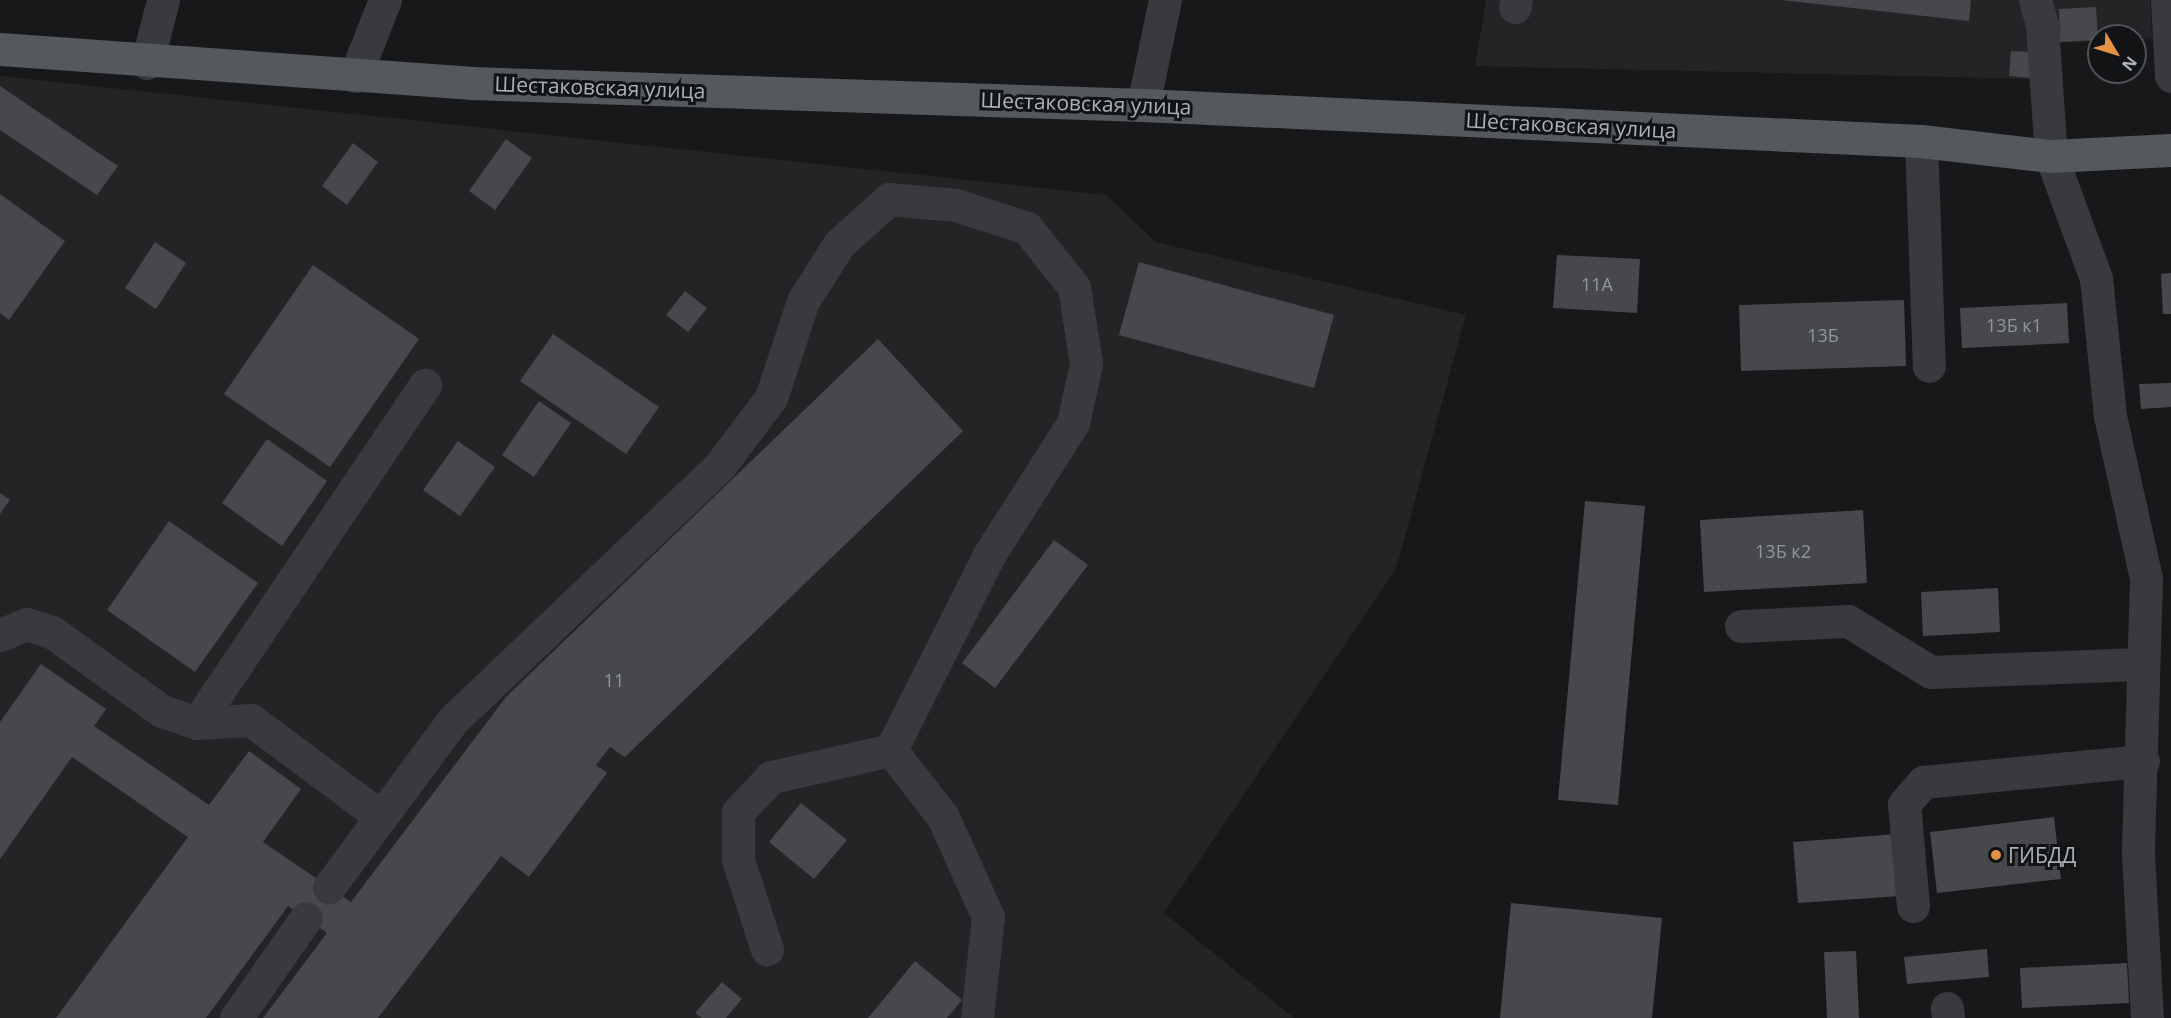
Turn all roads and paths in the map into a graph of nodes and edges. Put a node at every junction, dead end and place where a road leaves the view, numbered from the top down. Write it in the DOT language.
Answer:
graph roads {
  1 [pos="163,0"];
  2 [pos="385,0"];
  3 [pos="1165,0"];
  4 [pos="2035,0"];
  5 [pos="2167,0"];
  6 [pos="0,49"];
  7 [pos="147,63"];
  8 [pos="355,76"];
  9 [pos="2171,76"];
  10 [pos="1143,105"];
  11 [pos="1921,141"];
  12 [pos="2171,150"];
  13 [pos="2051,156"];
  14 [pos="1929,366"];
  15 [pos="425,385"];
  16 [pos="1742,626"];
  17 [pos="0,635"];
  18 [pos="2143,664"];
  19 [pos="197,723"];
  20 [pos="891,750"];
  21 [pos="2143,761"];
  22 [pos="381,817"];
  23 [pos="329,887"];
  24 [pos="1913,906"];
  25 [pos="306,918"];
  26 [pos="767,949"];
  27 [pos="236,1018"];
  28 [pos="977,1018"];
  29 [pos="2147,1018"];
  1 -- 7 [label="street"];
  2 -- 8 [label="street"];
  3 -- 10 [label="street"];
  4 -- 13 [label="street"];
  5 -- 9 [label="street"];
  6 -- 7 [label="main road, Шестаковская улица"];
  7 -- 8 [label="main road, Шестаковская улица"];
  8 -- 10 [label="main road, Шестаковская улица"];
  10 -- 11 [label="main road, Шестаковская улица"];
  11 -- 13 [label="main road, Шестаковская улица"];
  11 -- 14 [label="street"];
  12 -- 13 [label="main road, Шестаковская улица"];
  13 -- 18 [label="street"];
  15 -- 19 [label="street"];
  16 -- 18 [label="street"];
  17 -- 19 [label="street"];
  18 -- 21 [label="street"];
  19 -- 22 [label="street"];
  20 -- 22 [label="street"];
  20 -- 26 [label="street"];
  20 -- 28 [label="street"];
  21 -- 24 [label="street"];
  21 -- 29 [label="street"];
  22 -- 23 [label="street"];
  25 -- 27 [label="street"];
}
